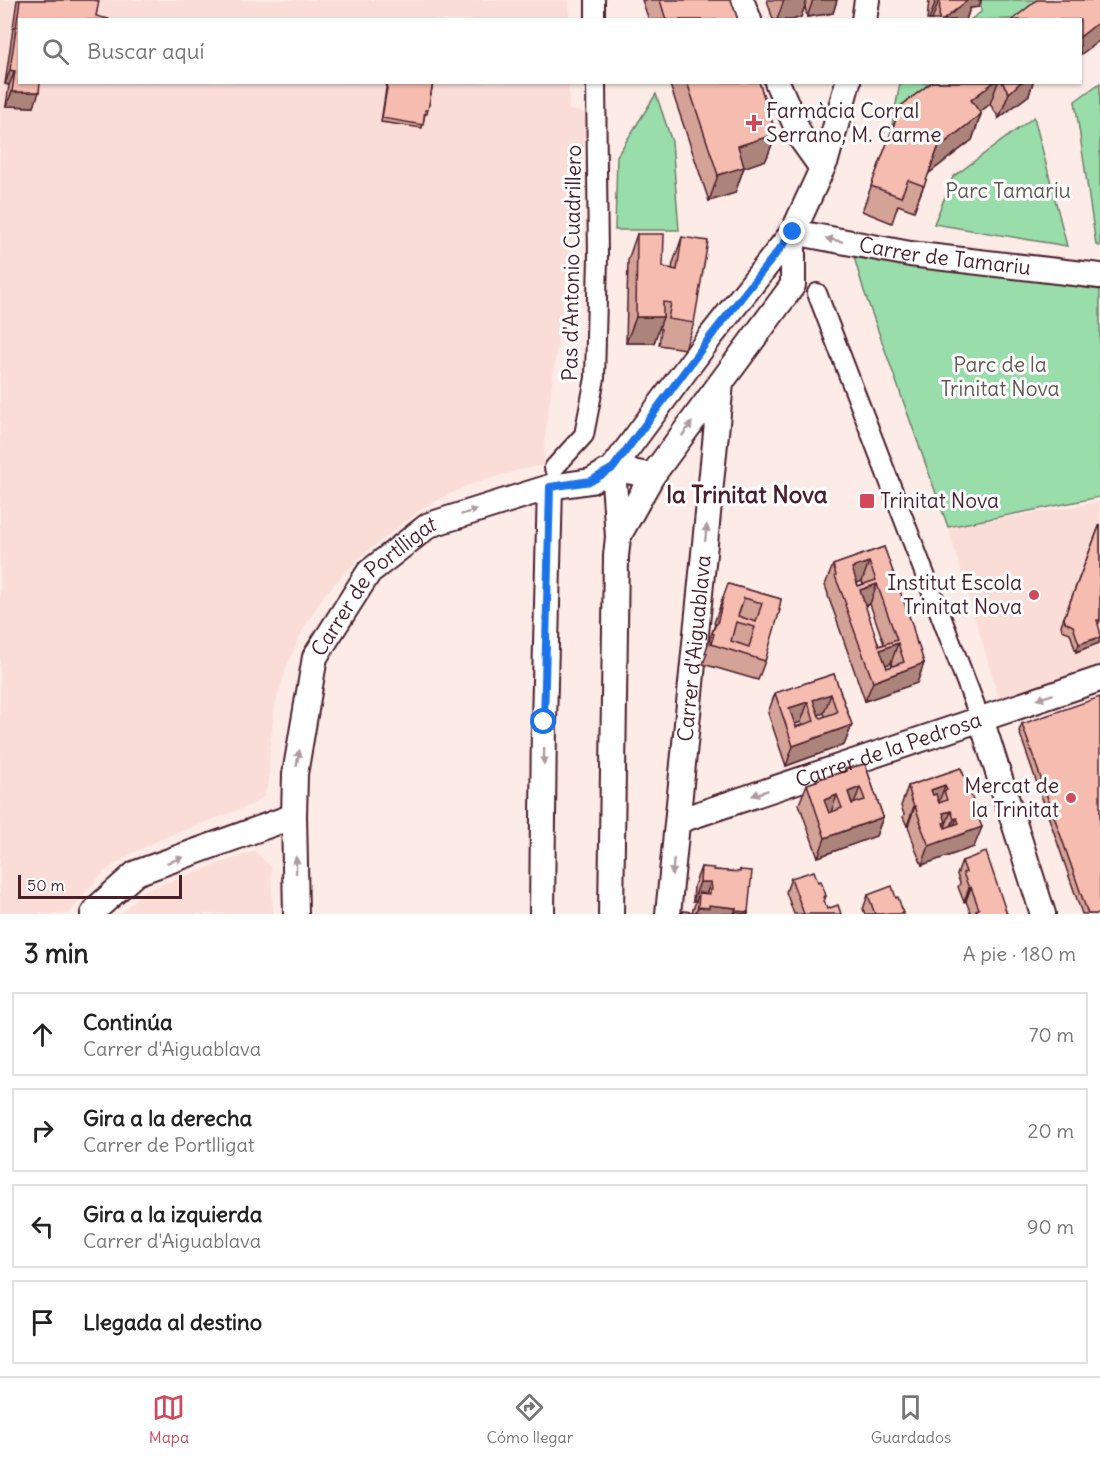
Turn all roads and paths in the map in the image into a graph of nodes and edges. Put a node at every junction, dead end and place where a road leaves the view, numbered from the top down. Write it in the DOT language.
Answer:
graph roads {
  1 [pos="595,0"];
  2 [pos="741,0"];
  3 [pos="867,0"];
  4 [pos="595,18"];
  5 [pos="748,18"];
  6 [pos="864,18"];
  7 [pos="596,84"];
  8 [pos="778,84"];
  9 [pos="847,84"];
  10 [pos="822,168"];
  11 [pos="793,232"];
  12 [pos="1100,276"];
  13 [pos="817,293"];
  14 [pos="721,383"];
  15 [pos="613,468"];
  16 [pos="652,476"];
  17 [pos="552,477"];
  18 [pos="618,537"];
  19 [pos="1100,679"];
  20 [pos="978,712"];
  21 [pos="294,816"];
  22 [pos="678,821"];
  23 [pos="93,914"];
  24 [pos="296,914"];
  25 [pos="542,914"];
  26 [pos="611,914"];
  27 [pos="668,914"];
  28 [pos="1043,914"];
  1 -- 4 [label="street"];
  2 -- 5 [label="street"];
  3 -- 6 [label="street"];
  7 -- 17 [label="street, Pas d'Antonio Cuadrillero"];
  8 -- 10 [label="street"];
  9 -- 10 [label="street"];
  10 -- 11 [label="street"];
  12 -- 11 [label="street, Carrer de Tamariu, one-way"];
  11 -- 14 [label="street"];
  11 -- 15 [label="street"];
  13 -- 20 [label="street"];
  16 -- 14 [label="street, one-way"];
  22 -- 14 [label="street, Carrer d'Aiguablava, one-way"];
  15 -- 16 [label="street"];
  15 -- 17 [label="street, Carrer de Portlligat"];
  15 -- 18 [label="street"];
  16 -- 18 [label="street"];
  21 -- 17 [label="street, Carrer de Portlligat, one-way"];
  17 -- 25 [label="street, one-way"];
  18 -- 26 [label="street"];
  19 -- 20 [label="street, Carrer de la Pedrosa, one-way"];
  20 -- 22 [label="street, Carrer de la Pedrosa, one-way"];
  20 -- 28 [label="street"];
  23 -- 21 [label="street, one-way"];
  24 -- 21 [label="street, Carrer de Portlligat, one-way"];
  22 -- 27 [label="street, Carrer d'Aiguablava, one-way"];
}
